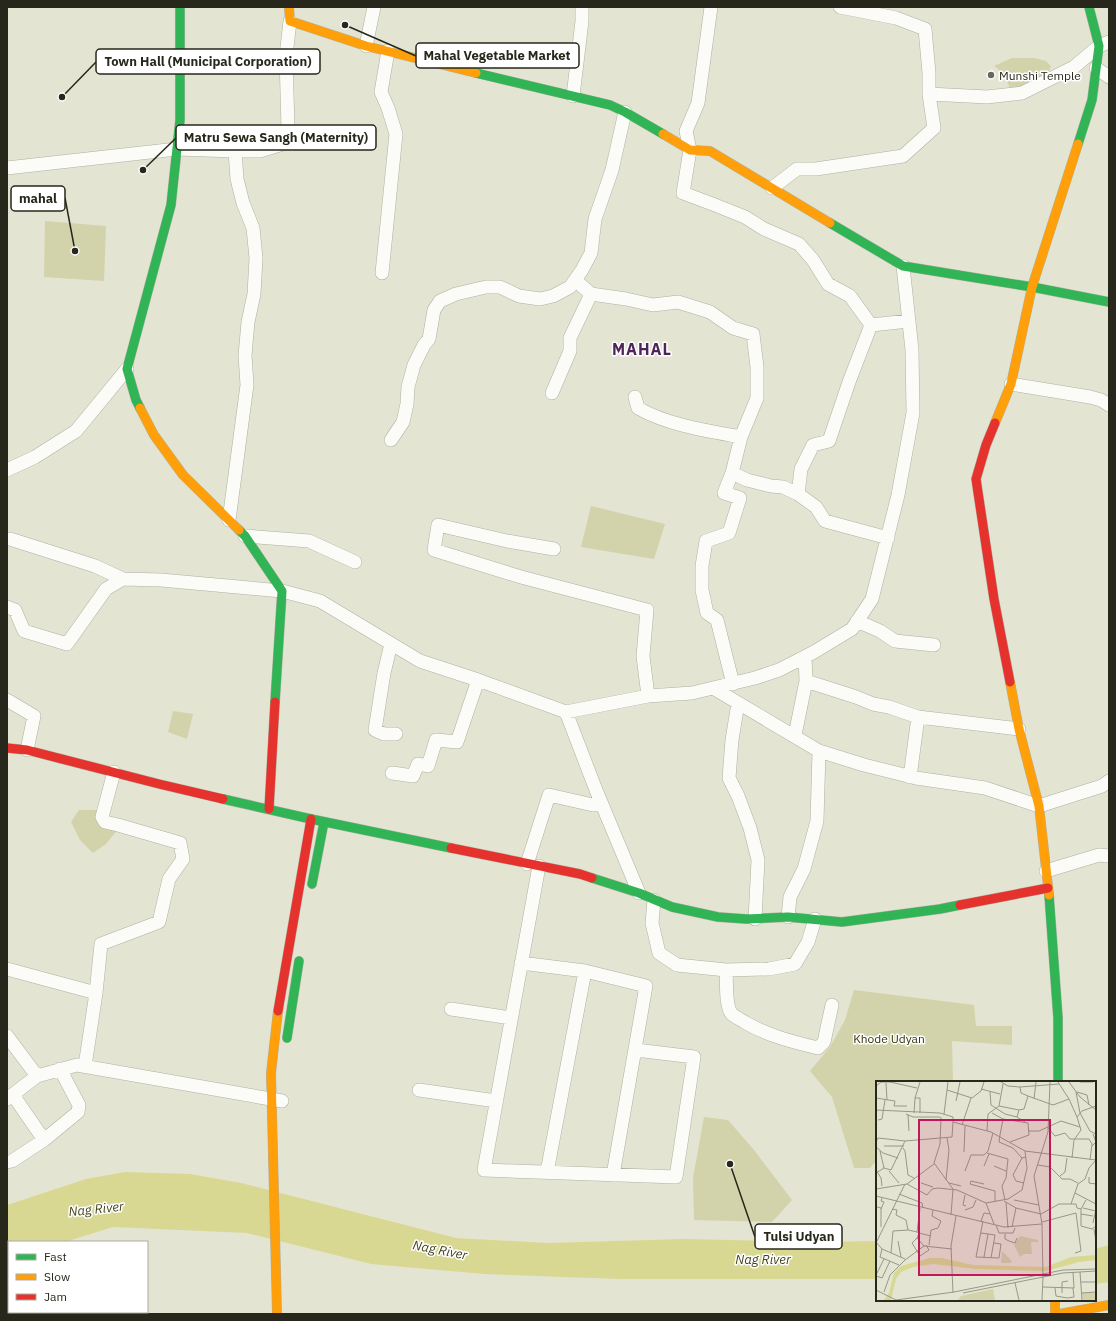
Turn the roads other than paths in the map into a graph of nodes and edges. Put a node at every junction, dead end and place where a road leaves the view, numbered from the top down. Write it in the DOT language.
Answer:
graph roads {
  1 [pos="180,7"];
  2 [pos="289,7"];
  3 [pos="374,7"];
  4 [pos="582,7"];
  5 [pos="711,7"];
  6 [pos="840,7"];
  7 [pos="1089,7"];
  8 [pos="897,13"];
  9 [pos="290,21"];
  10 [pos="1104,44"];
  11 [pos="366,46"];
  12 [pos="388,51"];
  13 [pos="1096,68"];
  14 [pos="1109,77"];
  15 [pos="929,94"];
  16 [pos="573,96"];
  17 [pos="625,112"];
  18 [pos="177,149"];
  19 [pos="690,150"];
  20 [pos="235,151"];
  21 [pos="7,168"];
  22 [pos="772,188"];
  23 [pos="904,266"];
  24 [pos="382,273"];
  25 [pos="575,280"];
  26 [pos="1032,287"];
  27 [pos="591,294"];
  28 [pos="1109,302"];
  29 [pos="909,321"];
  30 [pos="871,325"];
  31 [pos="127,370"];
  32 [pos="1011,384"];
  33 [pos="552,393"];
  34 [pos="635,397"];
  35 [pos="1109,404"];
  36 [pos="741,437"];
  37 [pos="391,440"];
  38 [pos="7,470"];
  39 [pos="732,473"];
  40 [pos="798,494"];
  41 [pos="229,520"];
  42 [pos="245,536"];
  43 [pos="888,538"];
  44 [pos="10,539"];
  45 [pos="554,549"];
  46 [pos="355,562"];
  47 [pos="123,579"];
  48 [pos="282,591"];
  49 [pos="7,607"];
  50 [pos="858,621"];
  51 [pos="391,644"];
  52 [pos="934,645"];
  53 [pos="805,657"];
  54 [pos="478,680"];
  55 [pos="806,681"];
  56 [pos="733,684"];
  57 [pos="713,688"];
  58 [pos="648,696"];
  59 [pos="7,700"];
  60 [pos="738,703"];
  61 [pos="566,712"];
  62 [pos="918,716"];
  63 [pos="1019,729"];
  64 [pos="396,734"];
  65 [pos="795,735"];
  66 [pos="7,748"];
  67 [pos="28,750"];
  68 [pos="819,751"];
  69 [pos="114,772"];
  70 [pos="392,773"];
  71 [pos="910,777"];
  72 [pos="1109,781"];
  73 [pos="601,802"];
  74 [pos="1039,806"];
  75 [pos="269,809"];
  76 [pos="311,819"];
  77 [pos="324,822"];
  78 [pos="1109,856"];
  79 [pos="533,865"];
  80 [pos="1046,871"];
  81 [pos="1048,888"];
  82 [pos="639,893"];
  83 [pos="310,896"];
  84 [pos="654,900"];
  85 [pos="788,917"];
  86 [pos="755,919"];
  87 [pos="815,919"];
  88 [pos="301,949"];
  89 [pos="521,963"];
  90 [pos="7,969"];
  91 [pos="726,970"];
  92 [pos="585,971"];
  93 [pos="96,992"];
  94 [pos="832,1005"];
  95 [pos="451,1009"];
  96 [pos="511,1018"];
  97 [pos="7,1036"];
  98 [pos="285,1047"];
  99 [pos="636,1050"];
  100 [pos="85,1066"];
  101 [pos="60,1069"];
  102 [pos="37,1076"];
  103 [pos="1058,1081"];
  104 [pos="419,1090"];
  105 [pos="10,1097"];
  106 [pos="279,1100"];
  107 [pos="496,1100"];
  108 [pos="44,1140"];
  109 [pos="7,1162"];
  110 [pos="547,1172"];
  111 [pos="613,1175"];
  112 [pos="274,1206"];
  113 [pos="284,1206"];
  114 [pos="1055,1301"];
  115 [pos="1109,1305"];
  116 [pos="277,1314"];
  117 [pos="1054,1314"];
  118 [pos="1059,1314"];
  1 -- 18 [label="street"];
  2 -- 9 [label="street"];
  3 -- 11 [label="street"];
  4 -- 16 [label="street"];
  5 -- 19 [label="street"];
  6 -- 8 [label="street"];
  7 -- 10 [label="street"];
  8 -- 15 [label="street"];
  9 -- 11 [label="street"];
  9 -- 20 [label="street"];
  10 -- 13 [label="street"];
  10 -- 15 [label="street"];
  11 -- 12 [label="street"];
  12 -- 16 [label="street"];
  12 -- 24 [label="street"];
  13 -- 14 [label="street"];
  13 -- 26 [label="street"];
  15 -- 22 [label="street"];
  16 -- 17 [label="street"];
  17 -- 19 [label="street"];
  17 -- 25 [label="street"];
  18 -- 20 [label="street"];
  18 -- 21 [label="street"];
  18 -- 31 [label="street"];
  19 -- 22 [label="street"];
  19 -- 30 [label="street"];
  20 -- 41 [label="street"];
  22 -- 23 [label="street"];
  23 -- 26 [label="street"];
  23 -- 29 [label="street"];
  25 -- 27 [label="street"];
  25 -- 37 [label="street"];
  26 -- 28 [label="street"];
  26 -- 32 [label="street"];
  27 -- 33 [label="street"];
  27 -- 36 [label="street"];
  29 -- 30 [label="street"];
  29 -- 43 [label="street"];
  30 -- 40 [label="street"];
  31 -- 38 [label="street"];
  31 -- 41 [label="street"];
  32 -- 35 [label="street"];
  32 -- 63 [label="street"];
  34 -- 36 [label="street"];
  36 -- 39 [label="street"];
  39 -- 40 [label="street"];
  39 -- 56 [label="street"];
  40 -- 43 [label="street"];
  41 -- 42 [label="street"];
  42 -- 46 [label="street"];
  42 -- 48 [label="street"];
  43 -- 50 [label="street"];
  44 -- 47 [label="street"];
  45 -- 58 [label="street"];
  47 -- 48 [label="street"];
  47 -- 49 [label="street"];
  48 -- 51 [label="street"];
  48 -- 75 [label="street"];
  50 -- 52 [label="street"];
  50 -- 53 [label="street"];
  51 -- 54 [label="street"];
  51 -- 64 [label="street"];
  53 -- 55 [label="street"];
  53 -- 56 [label="street"];
  54 -- 61 [label="street"];
  54 -- 70 [label="street"];
  55 -- 62 [label="street"];
  55 -- 65 [label="street"];
  56 -- 57 [label="street"];
  57 -- 58 [label="street"];
  57 -- 60 [label="street"];
  58 -- 61 [label="street"];
  59 -- 67 [label="street"];
  60 -- 65 [label="street"];
  60 -- 86 [label="street"];
  61 -- 73 [label="street"];
  62 -- 63 [label="street"];
  62 -- 71 [label="street"];
  63 -- 74 [label="street"];
  65 -- 68 [label="street"];
  66 -- 67 [label="street"];
  67 -- 69 [label="street"];
  68 -- 71 [label="street"];
  68 -- 85 [label="street"];
  69 -- 75 [label="street"];
  69 -- 93 [label="street"];
  71 -- 74 [label="street"];
  72 -- 74 [label="street"];
  73 -- 79 [label="street"];
  73 -- 82 [label="street"];
  74 -- 80 [label="street"];
  75 -- 76 [label="street"];
  76 -- 77 [label="street"];
  76 -- 106 [label="street"];
  77 -- 79 [label="street"];
  77 -- 83 [label="street"];
  78 -- 80 [label="street"];
  79 -- 82 [label="street"];
  79 -- 89 [label="street"];
  80 -- 81 [label="street"];
  81 -- 87 [label="street"];
  81 -- 103 [label="street"];
  82 -- 84 [label="street"];
  84 -- 86 [label="street"];
  84 -- 91 [label="street"];
  85 -- 86 [label="street"];
  85 -- 87 [label="street"];
  87 -- 91 [label="street"];
  88 -- 98 [label="street"];
  89 -- 92 [label="street"];
  89 -- 96 [label="street"];
  90 -- 93 [label="street"];
  91 -- 94 [label="street"];
  92 -- 99 [label="street"];
  92 -- 110 [label="street"];
  93 -- 100 [label="street"];
  95 -- 96 [label="street"];
  96 -- 107 [label="street"];
  97 -- 102 [label="street"];
  99 -- 111 [label="street"];
  99 -- 111 [label="street"];
  100 -- 101 [label="street"];
  100 -- 106 [label="street"];
  101 -- 102 [label="street"];
  101 -- 108 [label="street"];
  102 -- 105 [label="street"];
  104 -- 107 [label="street"];
  105 -- 108 [label="street"];
  106 -- 112 [label="street"];
  107 -- 110 [label="street"];
  108 -- 109 [label="street"];
  110 -- 111 [label="street"];
  112 -- 113 [label="street"];
  112 -- 116 [label="street"];
  114 -- 117 [label="street"];
  115 -- 118 [label="street"];
}
